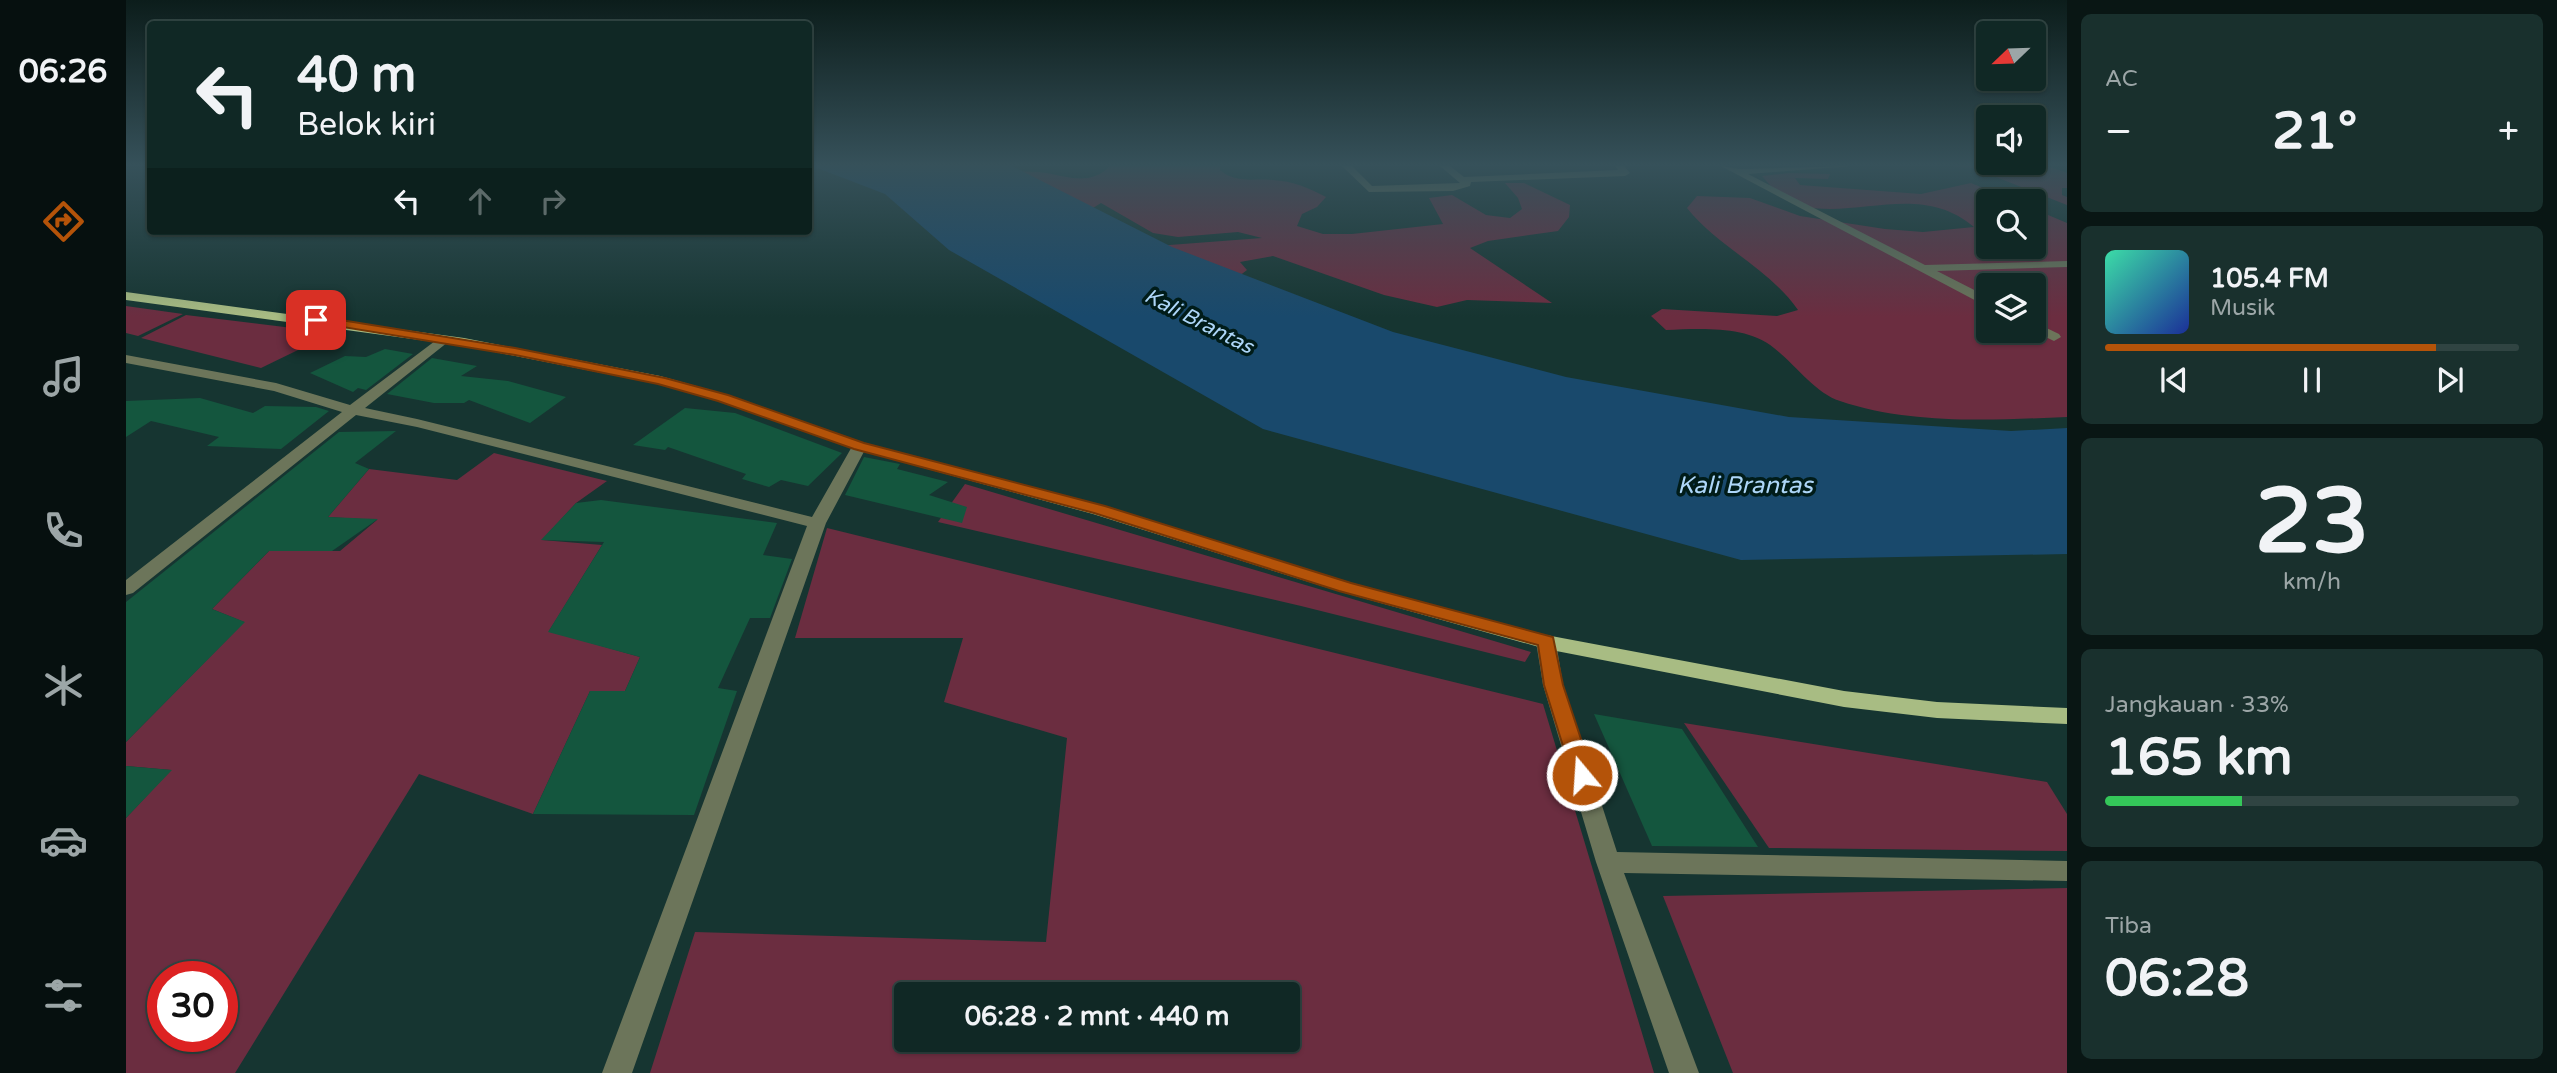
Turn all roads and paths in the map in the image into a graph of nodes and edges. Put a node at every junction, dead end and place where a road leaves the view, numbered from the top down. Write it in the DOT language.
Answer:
graph roads {
  1 [pos="1822,216"];
  2 [pos="2067,264"];
  3 [pos="1923,268"];
  4 [pos="126,296"];
  5 [pos="1976,296"];
  6 [pos="2046,333"];
  7 [pos="2054,337"];
  8 [pos="443,339"];
  9 [pos="126,359"];
  10 [pos="361,402"];
  11 [pos="859,446"];
  12 [pos="817,523"];
  13 [pos="126,589"];
  14 [pos="1546,642"];
  15 [pos="2067,716"];
  16 [pos="1608,862"];
  17 [pos="2067,871"];
  18 [pos="617,1073"];
  19 [pos="1684,1073"];
  1 -- 3 [label="street"];
  2 -- 3 [label="street"];
  3 -- 5 [label="street"];
  4 -- 8 [label="main road"];
  6 -- 7 [label="street"];
  8 -- 10 [label="street"];
  8 -- 11 [label="main road"];
  9 -- 10 [label="street"];
  10 -- 12 [label="street"];
  10 -- 13 [label="street"];
  11 -- 12 [label="street"];
  11 -- 14 [label="main road"];
  12 -- 18 [label="street"];
  14 -- 15 [label="main road"];
  14 -- 16 [label="street"];
  16 -- 17 [label="street"];
  16 -- 19 [label="street"];
}
